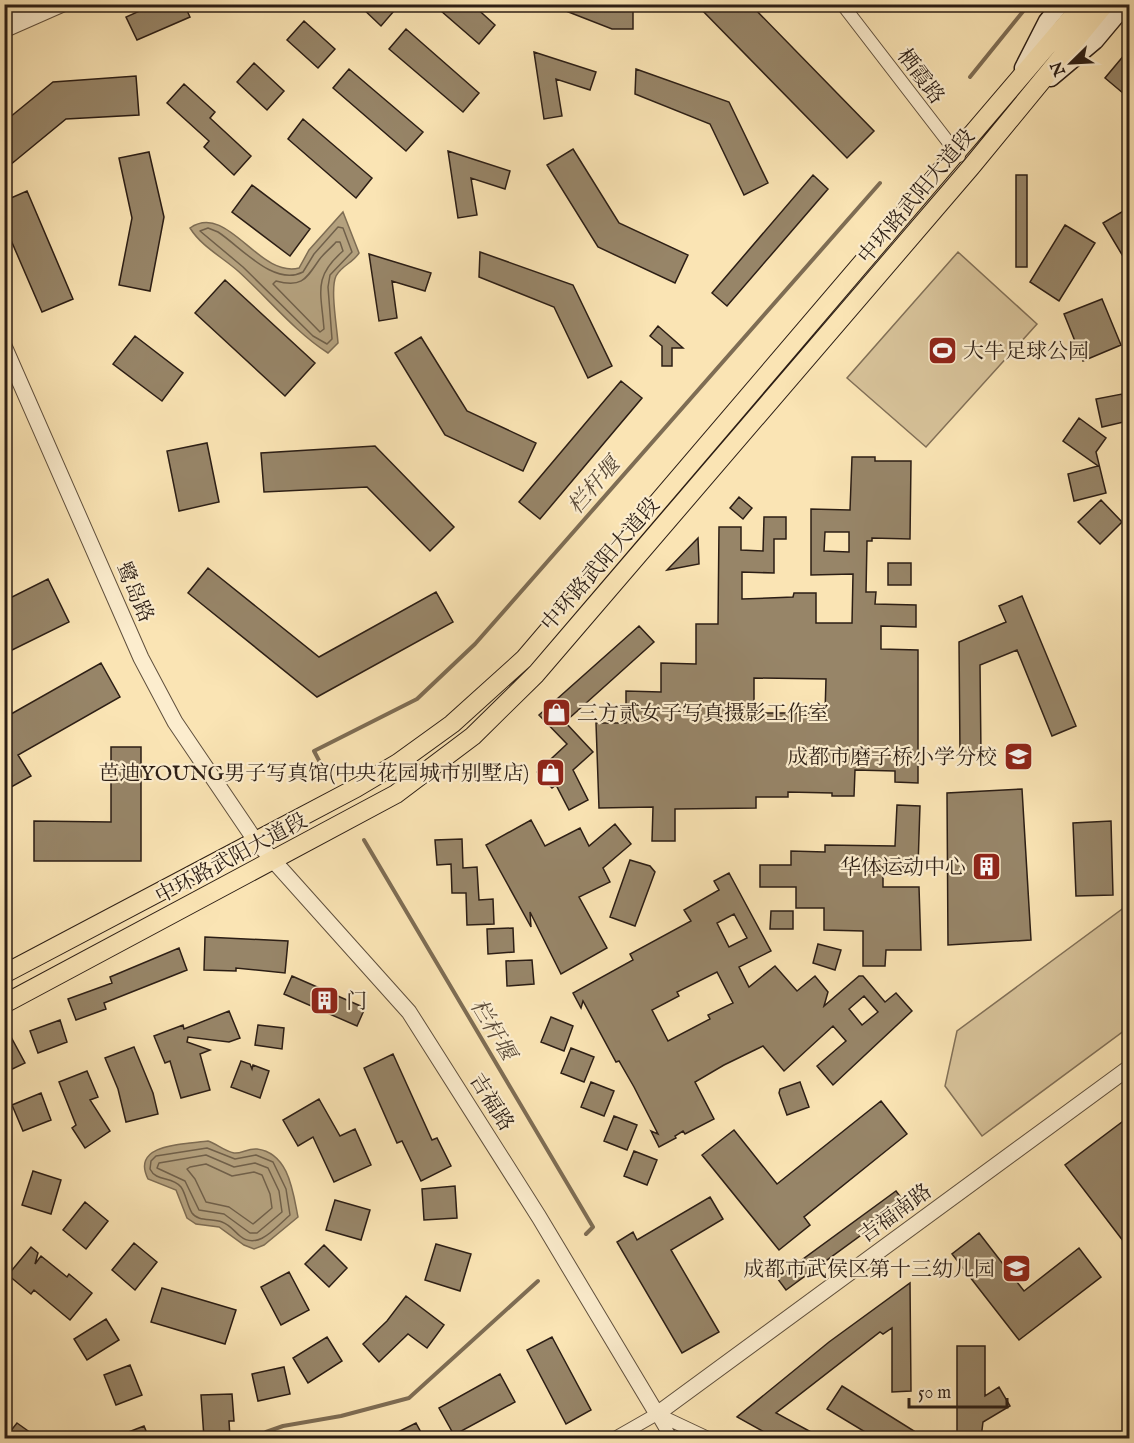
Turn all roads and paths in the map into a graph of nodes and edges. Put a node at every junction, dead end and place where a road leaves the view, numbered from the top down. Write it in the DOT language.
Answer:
graph roads {
  1 [pos="30,4"];
  2 [pos="63,4"];
  3 [pos="842,4"];
  4 [pos="1061,4"];
  5 [pos="1083,4"];
  6 [pos="1105,4"];
  7 [pos="1126,4"];
  8 [pos="4,15"];
  9 [pos="4,30"];
  10 [pos="1017,80"];
  11 [pos="1029,96"];
  12 [pos="955,152"];
  13 [pos="971,167"];
  14 [pos="4,346"];
  15 [pos="255,840"];
  16 [pos="274,861"];
  17 [pos="4,974"];
  18 [pos="4,1004"];
  19 [pos="1130,1067"];
  20 [pos="657,1414"];
  21 [pos="615,1438"];
  22 [pos="671,1438"];
  23 [pos="708,1438"];
  1 -- 8 [label="street"];
  2 -- 9 [label="street"];
  3 -- 12 [label="street, 栖霞路"];
  4 -- 10 [label="main road"];
  5 -- 10 [label="main road, 中环路武阳大道段"];
  6 -- 11 [label="main road, 中环路武阳大道段"];
  7 -- 11 [label="main road"];
  10 -- 12 [label="main road, 中环路武阳大道段"];
  11 -- 13 [label="main road, 中环路武阳大道段"];
  12 -- 13 [label="street, 栖霞路"];
  12 -- 15 [label="main road, 中环路武阳大道段"];
  13 -- 16 [label="main road, 中环路武阳大道段"];
  14 -- 15 [label="street, 鹭岛路"];
  15 -- 16 [label="street, 吉福路"];
  15 -- 17 [label="main road, 中环路武阳大道段"];
  16 -- 18 [label="main road, 中环路武阳大道段"];
  16 -- 20 [label="street, 吉福路"];
  19 -- 20 [label="street, 吉福南路"];
  20 -- 21 [label="street"];
  20 -- 22 [label="street"];
  20 -- 23 [label="street"];
}
